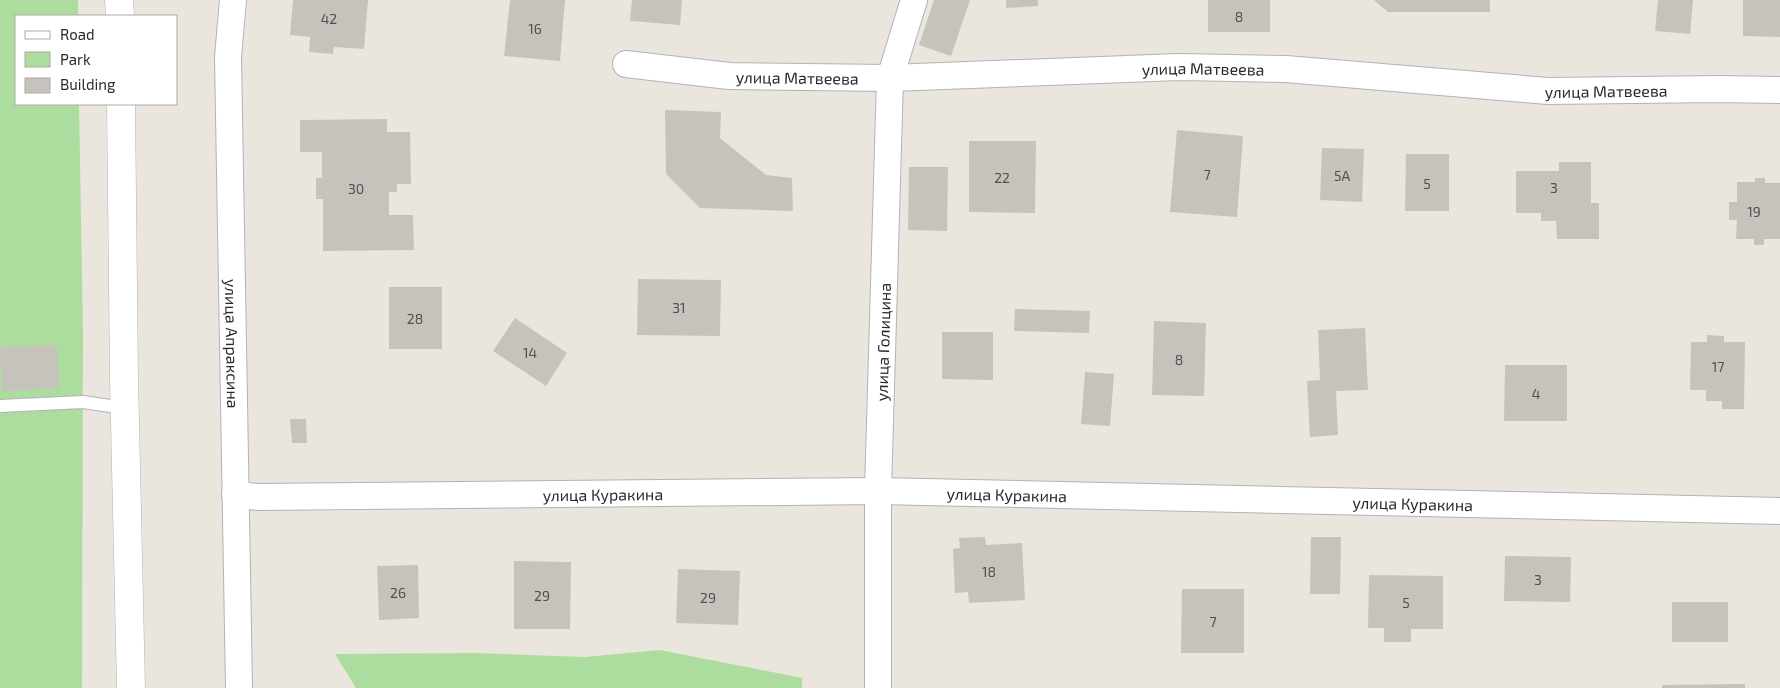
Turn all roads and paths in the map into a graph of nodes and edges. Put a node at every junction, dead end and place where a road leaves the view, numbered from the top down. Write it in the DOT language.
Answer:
graph roads {
  1 [pos="119,0"];
  2 [pos="233,0"];
  3 [pos="914,0"];
  4 [pos="120,15"];
  5 [pos="626,64"];
  6 [pos="890,78"];
  7 [pos="1780,90"];
  8 [pos="120,105"];
  9 [pos="0,406"];
  10 [pos="124,408"];
  11 [pos="878,491"];
  12 [pos="235,495"];
  13 [pos="1780,511"];
  14 [pos="131,688"];
  15 [pos="238,688"];
  16 [pos="878,688"];
  1 -- 4 [label="street"];
  2 -- 12 [label="street, улица Апраксина"];
  3 -- 6 [label="street, улица Голицина"];
  5 -- 6 [label="street, улица Матвеева"];
  6 -- 7 [label="street, улица Матвеева"];
  6 -- 11 [label="street, улица Голицина"];
  8 -- 10 [label="street"];
  9 -- 10 [label="lane"];
  10 -- 14 [label="street"];
  11 -- 12 [label="street, улица Куракина"];
  11 -- 13 [label="street, улица Куракина"];
  11 -- 16 [label="street, улица Голицина"];
  12 -- 15 [label="street, улица Апраксина"];
}
